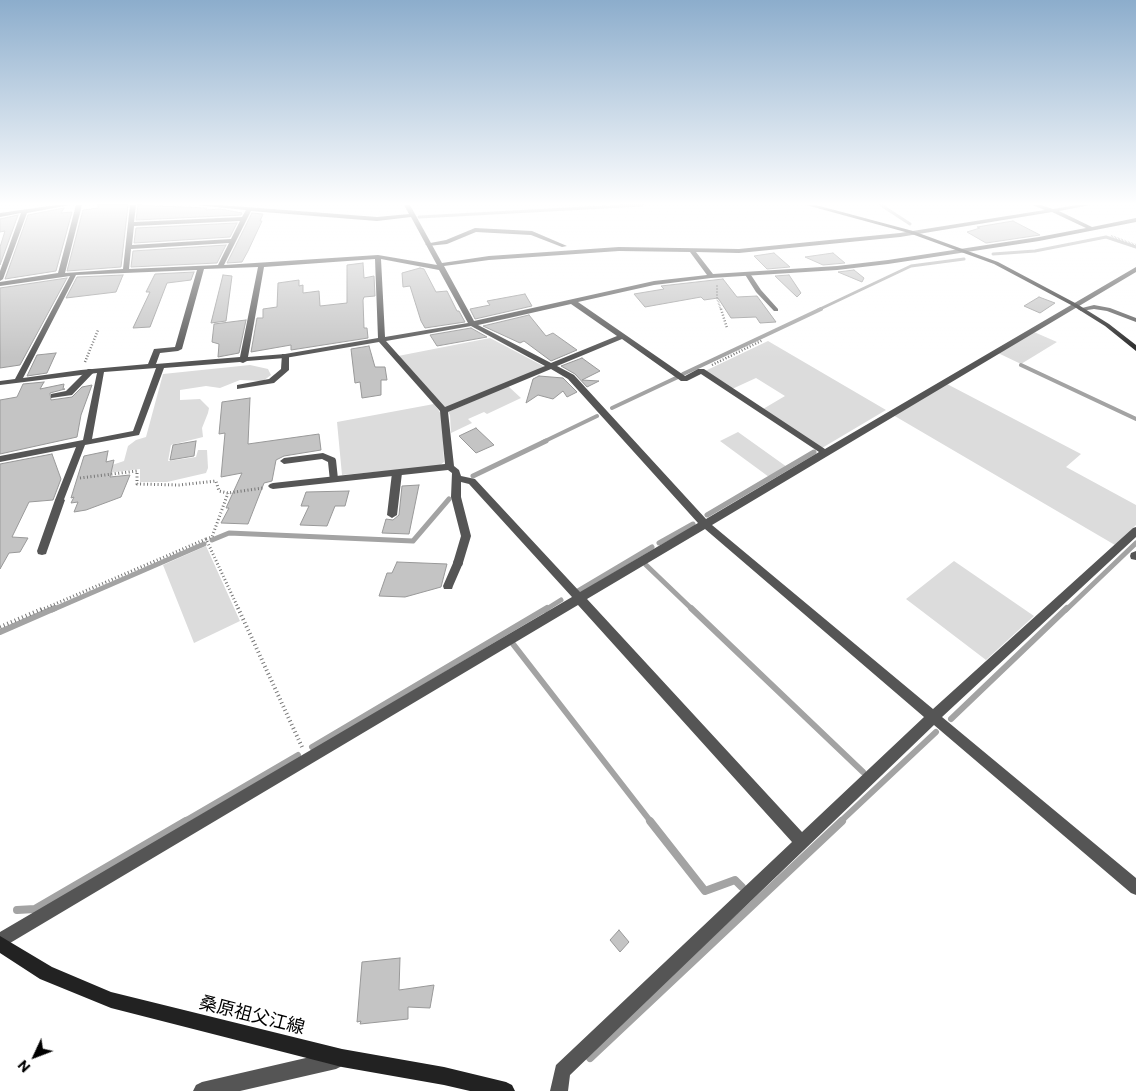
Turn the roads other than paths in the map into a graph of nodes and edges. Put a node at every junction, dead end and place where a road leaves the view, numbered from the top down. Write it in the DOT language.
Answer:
graph roads {
  1 [pos="8,256"];
  2 [pos="65,256"];
  3 [pos="128,256"];
  4 [pos="226,256"];
  5 [pos="434,256"];
  6 [pos="519,256"];
  7 [pos="696,256"];
  8 [pos="922,256"];
  9 [pos="978,256"];
  10 [pos="378,257"];
  11 [pos="261,266"];
  12 [pos="440,266"];
  13 [pos="220,267"];
  14 [pos="201,268"];
  15 [pos="1136,269"];
  16 [pos="126,271"];
  17 [pos="74,273"];
  18 [pos="747,273"];
  19 [pos="61,274"];
  20 [pos="710,276"];
  21 [pos="0,279"];
  22 [pos="0,284"];
  23 [pos="1085,298"];
  24 [pos="572,301"];
  25 [pos="1078,307"];
  26 [pos="1108,309"];
  27 [pos="776,310"];
  28 [pos="1136,320"];
  29 [pos="472,324"];
  30 [pos="623,336"];
  31 [pos="382,341"];
  32 [pos="1136,349"];
  33 [pos="285,356"];
  34 [pos="243,361"];
  35 [pos="161,365"];
  36 [pos="151,366"];
  37 [pos="551,366"];
  38 [pos="100,370"];
  39 [pos="91,371"];
  40 [pos="18,380"];
  41 [pos="0,382"];
  42 [pos="240,387"];
  43 [pos="54,396"];
  44 [pos="444,411"];
  45 [pos="85,443"];
  46 [pos="824,452"];
  47 [pos="0,459"];
  48 [pos="284,461"];
  49 [pos="450,467"];
  50 [pos="397,473"];
  51 [pos="457,478"];
  52 [pos="333,480"];
  53 [pos="273,486"];
  54 [pos="392,514"];
  55 [pos="704,523"];
  56 [pos="1136,531"];
  57 [pos="42,552"];
  58 [pos="448,586"];
  59 [pos="579,598"];
  60 [pos="933,717"];
  61 [pos="802,842"];
  62 [pos="1136,888"];
  63 [pos="0,943"];
  64 [pos="342,1058"];
  65 [pos="202,1091"];
  66 [pos="506,1091"];
  67 [pos="559,1091"];
  1 -- 21 [label="street"];
  2 -- 19 [label="street"];
  3 -- 16 [label="street"];
  4 -- 13 [label="street"];
  5 -- 12 [label="street"];
  6 -- 12 [label="street"];
  7 -- 20 [label="street"];
  8 -- 18 [label="street"];
  9 -- 25 [label="main road"];
  10 -- 11 [label="street"];
  10 -- 12 [label="street"];
  10 -- 31 [label="street"];
  11 -- 13 [label="street"];
  11 -- 34 [label="street"];
  12 -- 29 [label="street"];
  13 -- 14 [label="street"];
  14 -- 16 [label="street"];
  14 -- 36 [label="street"];
  15 -- 23 [label="street"];
  16 -- 17 [label="street"];
  17 -- 19 [label="street"];
  17 -- 40 [label="street"];
  18 -- 20 [label="street"];
  18 -- 27 [label="street"];
  19 -- 22 [label="street"];
  20 -- 24 [label="street"];
  23 -- 25 [label="street"];
  23 -- 26 [label="street"];
  24 -- 29 [label="street"];
  24 -- 30 [label="street"];
  25 -- 26 [label="street"];
  25 -- 32 [label="main road"];
  25 -- 46 [label="street"];
  26 -- 28 [label="street"];
  29 -- 31 [label="street"];
  29 -- 37 [label="street"];
  30 -- 37 [label="street"];
  30 -- 46 [label="street"];
  31 -- 33 [label="street"];
  31 -- 44 [label="street"];
  33 -- 34 [label="street"];
  33 -- 42 [label="street"];
  34 -- 35 [label="street"];
  35 -- 36 [label="street"];
  35 -- 45 [label="street"];
  36 -- 38 [label="street"];
  37 -- 44 [label="street"];
  37 -- 55 [label="street"];
  38 -- 39 [label="street"];
  38 -- 45 [label="street"];
  39 -- 40 [label="street"];
  39 -- 43 [label="street"];
  40 -- 41 [label="street"];
  44 -- 49 [label="street"];
  45 -- 47 [label="street"];
  45 -- 57 [label="street"];
  46 -- 55 [label="street"];
  48 -- 52 [label="street"];
  49 -- 50 [label="street"];
  49 -- 51 [label="street"];
  50 -- 52 [label="street"];
  50 -- 54 [label="street"];
  51 -- 58 [label="street"];
  51 -- 59 [label="street"];
  52 -- 53 [label="street"];
  55 -- 59 [label="street"];
  55 -- 60 [label="street"];
  56 -- 60 [label="street"];
  59 -- 61 [label="street"];
  59 -- 63 [label="street"];
  60 -- 61 [label="street"];
  60 -- 62 [label="street"];
  61 -- 67 [label="street"];
  63 -- 64 [label="main road, 桑原祖父江線"];
  64 -- 65 [label="street"];
  64 -- 66 [label="main road, 桑原祖父江線"];
}
